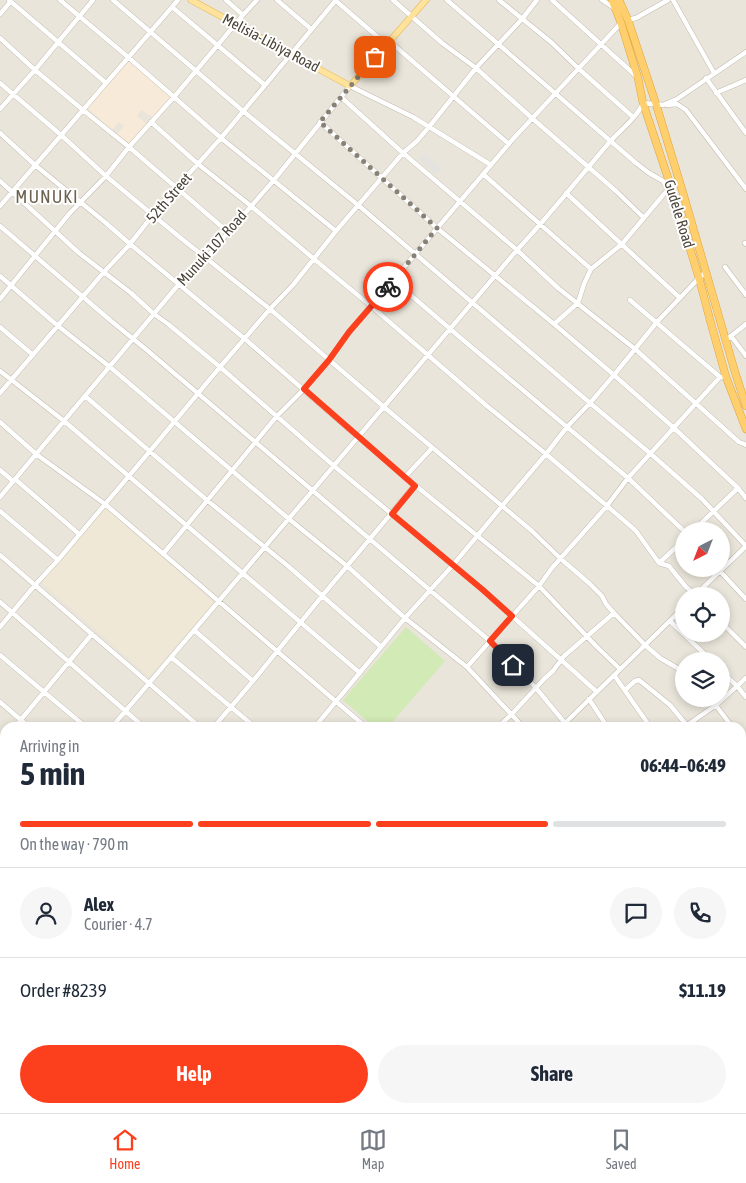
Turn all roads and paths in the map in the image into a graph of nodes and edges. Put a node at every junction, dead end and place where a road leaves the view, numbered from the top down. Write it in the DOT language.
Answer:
graph roads {
  1 [pos="60,0"];
  2 [pos="93,0"];
  3 [pos="113,0"];
  4 [pos="178,0"];
  5 [pos="191,0"];
  6 [pos="226,0"];
  7 [pos="257,0"];
  8 [pos="277,0"];
  9 [pos="336,0"];
  10 [pos="393,0"];
  11 [pos="426,0"];
  12 [pos="447,0"];
  13 [pos="499,0"];
  14 [pos="537,0"];
  15 [pos="552,0"];
  16 [pos="602,0"];
  17 [pos="612,0"];
  18 [pos="619,0"];
  19 [pos="668,0"];
  20 [pos="673,0"];
  21 [pos="10,1"];
  22 [pos="172,7"];
  23 [pos="616,8"];
  24 [pos="0,14"];
  25 [pos="243,15"];
  26 [pos="79,16"];
  27 [pos="411,16"];
  28 [pos="522,20"];
  29 [pos="624,22"];
  30 [pos="236,24"];
  31 [pos="311,29"];
  32 [pos="151,31"];
  33 [pos="0,38"];
  34 [pos="388,42"];
  35 [pos="57,43"];
  36 [pos="601,43"];
  37 [pos="498,44"];
  38 [pos="219,45"];
  39 [pos="746,52"];
  40 [pos="291,53"];
  41 [pos="128,57"];
  42 [pos="476,68"];
  43 [pos="579,69"];
  44 [pos="35,70"];
  45 [pos="197,71"];
  46 [pos="714,73"];
  47 [pos="638,78"];
  48 [pos="706,78"];
  49 [pos="746,80"];
  50 [pos="106,83"];
  51 [pos="0,84"];
  52 [pos="265,85"];
  53 [pos="350,86"];
  54 [pos="556,93"];
  55 [pos="716,93"];
  56 [pos="13,95"];
  57 [pos="452,96"];
  58 [pos="174,97"];
  59 [pos="341,97"];
  60 [pos="643,103"];
  61 [pos="660,104"];
  62 [pos="0,109"];
  63 [pos="83,110"];
  64 [pos="243,111"];
  65 [pos="633,117"];
  66 [pos="532,119"];
  67 [pos="151,122"];
  68 [pos="320,122"];
  69 [pos="429,127"];
  70 [pos="746,133"];
  71 [pos="0,134"];
  72 [pos="61,135"];
  73 [pos="221,138"];
  74 [pos="610,141"];
  75 [pos="509,144"];
  76 [pos="129,147"];
  77 [pos="403,153"];
  78 [pos="295,154"];
  79 [pos="198,164"];
  80 [pos="35,165"];
  81 [pos="491,165"];
  82 [pos="588,167"];
  83 [pos="484,174"];
  84 [pos="106,176"];
  85 [pos="381,178"];
  86 [pos="274,180"];
  87 [pos="0,181"];
  88 [pos="176,188"];
  89 [pos="670,190"];
  90 [pos="746,190"];
  91 [pos="12,192"];
  92 [pos="566,193"];
  93 [pos="460,202"];
  94 [pos="81,203"];
  95 [pos="358,205"];
  96 [pos="0,206"];
  97 [pos="251,206"];
  98 [pos="154,215"];
  99 [pos="644,218"];
  100 [pos="541,224"];
  101 [pos="0,226"];
  102 [pos="437,228"];
  103 [pos="228,232"];
  104 [pos="336,232"];
  105 [pos="130,244"];
  106 [pos="622,244"];
  107 [pos="517,250"];
  108 [pos="415,254"];
  109 [pos="35,256"];
  110 [pos="206,258"];
  111 [pos="314,260"];
  112 [pos="724,267"];
  113 [pos="591,269"];
  114 [pos="104,272"];
  115 [pos="706,272"];
  116 [pos="0,276"];
  117 [pos="495,276"];
  118 [pos="699,278"];
  119 [pos="393,280"];
  120 [pos="179,284"];
  121 [pos="12,285"];
  122 [pos="746,295"];
  123 [pos="83,297"];
  124 [pos="680,298"];
  125 [pos="0,299"];
  126 [pos="630,300"];
  127 [pos="473,302"];
  128 [pos="578,303"];
  129 [pos="371,306"];
  130 [pos="270,310"];
  131 [pos="154,314"];
  132 [pos="657,322"];
  133 [pos="554,324"];
  134 [pos="746,324"];
  135 [pos="58,326"];
  136 [pos="0,327"];
  137 [pos="450,329"];
  138 [pos="728,338"];
  139 [pos="246,339"];
  140 [pos="133,340"];
  141 [pos="635,349"];
  142 [pos="33,355"];
  143 [pos="428,355"];
  144 [pos="746,356"];
  145 [pos="329,360"];
  146 [pos="110,367"];
  147 [pos="220,367"];
  148 [pos="0,371"];
  149 [pos="614,375"];
  150 [pos="723,377"];
  151 [pos="11,380"];
  152 [pos="304,389"];
  153 [pos="198,393"];
  154 [pos="0,394"];
  155 [pos="85,396"];
  156 [pos="590,403"];
  157 [pos="696,403"];
  158 [pos="746,406"];
  159 [pos="384,407"];
  160 [pos="277,416"];
  161 [pos="64,421"];
  162 [pos="0,422"];
  163 [pos="174,422"];
  164 [pos="567,427"];
  165 [pos="674,428"];
  166 [pos="746,429"];
  167 [pos="358,437"];
  168 [pos="256,442"];
  169 [pos="746,445"];
  170 [pos="432,448"];
  171 [pos="150,451"];
  172 [pos="36,454"];
  173 [pos="546,454"];
  174 [pos="651,454"];
  175 [pos="334,466"];
  176 [pos="0,470"];
  177 [pos="231,471"];
  178 [pos="128,476"];
  179 [pos="405,477"];
  180 [pos="628,478"];
  181 [pos="14,480"];
  182 [pos="415,486"];
  183 [pos="738,488"];
  184 [pos="313,491"];
  185 [pos="0,497"];
  186 [pos="746,498"];
  187 [pos="208,500"];
  188 [pos="105,504"];
  189 [pos="502,506"];
  190 [pos="606,507"];
  191 [pos="0,511"];
  192 [pos="714,511"];
  193 [pos="392,514"];
  194 [pos="289,519"];
  195 [pos="675,522"];
  196 [pos="702,522"];
  197 [pos="187,526"];
  198 [pos="79,534"];
  199 [pos="478,536"];
  200 [pos="370,538"];
  201 [pos="746,546"];
  202 [pos="264,547"];
  203 [pos="675,548"];
  204 [pos="163,554"];
  205 [pos="0,556"];
  206 [pos="561,559"];
  207 [pos="58,560"];
  208 [pos="730,560"];
  209 [pos="659,563"];
  210 [pos="453,565"];
  211 [pos="347,566"];
  212 [pos="242,574"];
  213 [pos="726,578"];
  214 [pos="35,585"];
  215 [pos="539,586"];
  216 [pos="686,587"];
  217 [pos="431,590"];
  218 [pos="322,596"];
  219 [pos="746,599"];
  220 [pos="219,601"];
  221 [pos="0,602"];
  222 [pos="12,612"];
  223 [pos="614,613"];
  224 [pos="512,616"];
  225 [pos="675,616"];
  226 [pos="405,618"];
  227 [pos="670,621"];
  228 [pos="300,623"];
  229 [pos="0,627"];
  230 [pos="194,630"];
  231 [pos="730,631"];
  232 [pos="92,634"];
  233 [pos="587,636"];
  234 [pos="490,641"];
  235 [pos="644,645"];
  236 [pos="381,647"];
  237 [pos="746,647"];
  238 [pos="277,651"];
  239 [pos="703,652"];
  240 [pos="0,655"];
  241 [pos="170,658"];
  242 [pos="560,660"];
  243 [pos="69,661"];
  244 [pos="468,667"];
  245 [pos="675,667"];
  246 [pos="620,669"];
  247 [pos="360,673"];
  248 [pos="614,675"];
  249 [pos="746,678"];
  250 [pos="730,679"];
  251 [pos="253,681"];
  252 [pos="149,683"];
  253 [pos="737,686"];
  254 [pos="536,688"];
  255 [pos="625,690"];
  256 [pos="44,692"];
  257 [pos="597,692"];
  258 [pos="730,692"];
  259 [pos="746,697"];
  260 [pos="589,700"];
  261 [pos="336,701"];
  262 [pos="0,702"];
  263 [pos="230,707"];
  264 [pos="712,707"];
  265 [pos="718,707"];
  266 [pos="125,710"];
  267 [pos="512,714"];
  268 [pos="21,720"];
  269 [pos="23,722"];
  270 [pos="79,722"];
  271 [pos="116,722"];
  272 [pos="138,722"];
  273 [pos="194,722"];
  274 [pos="218,722"];
  275 [pos="249,722"];
  276 [pos="319,722"];
  277 [pos="360,722"];
  278 [pos="503,722"];
  279 [pos="519,722"];
  280 [pos="566,722"];
  281 [pos="604,722"];
  282 [pos="647,722"];
  283 [pos="682,722"];
  284 [pos="693,722"];
  285 [pos="729,722"];
  1 -- 26 [label="street"];
  2 -- 26 [label="street"];
  3 -- 32 [label="street"];
  4 -- 22 [label="street"];
  5 -- 30 [label="main road, Melisia-Libiya Road"];
  6 -- 25 [label="street"];
  7 -- 25 [label="street"];
  8 -- 31 [label="street"];
  9 -- 31 [label="street, 52th Street"];
  9 -- 34 [label="street"];
  10 -- 27 [label="street"];
  11 -- 27 [label="main road, Munuki 107 Road"];
  12 -- 37 [label="street"];
  13 -- 28 [label="street"];
  14 -- 28 [label="street"];
  15 -- 36 [label="street"];
  16 -- 23 [label="street"];
  17 -- 23 [label="highway, Gudele Road"];
  18 -- 29 [label="highway, Gudele Road"];
  19 -- 29 [label="street"];
  20 -- 46 [label="street"];
  21 -- 24 [label="street"];
  21 -- 35 [label="street"];
  22 -- 32 [label="street"];
  22 -- 38 [label="street"];
  23 -- 29 [label="highway, Gudele Road"];
  25 -- 30 [label="street"];
  26 -- 35 [label="street"];
  26 -- 41 [label="street"];
  27 -- 34 [label="main road, Munuki 107 Road"];
  27 -- 42 [label="street"];
  28 -- 37 [label="street"];
  28 -- 43 [label="street"];
  29 -- 36 [label="street"];
  29 -- 47 [label="highway, Gudele Road"];
  29 -- 61 [label="highway, Gudele Road"];
  30 -- 38 [label="street"];
  30 -- 40 [label="main road, Melisia-Libiya Road"];
  31 -- 40 [label="street, 52th Street"];
  32 -- 41 [label="street"];
  32 -- 45 [label="street"];
  33 -- 44 [label="street"];
  34 -- 53 [label="main road, Munuki 107 Road"];
  34 -- 57 [label="street"];
  35 -- 44 [label="street"];
  35 -- 50 [label="street"];
  36 -- 43 [label="street"];
  36 -- 47 [label="street"];
  37 -- 42 [label="street"];
  37 -- 54 [label="street"];
  38 -- 45 [label="street"];
  38 -- 52 [label="street"];
  39 -- 46 [label="street"];
  40 -- 52 [label="street, 52th Street"];
  40 -- 53 [label="main road, Melisia-Libiya Road"];
  41 -- 50 [label="street"];
  41 -- 58 [label="street"];
  42 -- 57 [label="street"];
  42 -- 66 [label="street"];
  43 -- 54 [label="street"];
  43 -- 65 [label="street"];
  44 -- 56 [label="street"];
  44 -- 63 [label="street"];
  45 -- 58 [label="street"];
  45 -- 64 [label="street"];
  46 -- 48 [label="street"];
  47 -- 60 [label="highway, Gudele Road"];
  48 -- 55 [label="street"];
  48 -- 61 [label="street"];
  49 -- 55 [label="street"];
  50 -- 63 [label="street"];
  51 -- 56 [label="street"];
  52 -- 64 [label="street, 52th Street"];
  53 -- 59 [label="street, Munuki 107 Road"];
  53 -- 69 [label="street"];
  54 -- 66 [label="street"];
  54 -- 74 [label="street"];
  55 -- 70 [label="street"];
  56 -- 62 [label="street"];
  56 -- 72 [label="street"];
  57 -- 69 [label="street"];
  57 -- 75 [label="street"];
  58 -- 67 [label="street"];
  58 -- 73 [label="street"];
  59 -- 68 [label="street, Munuki 107 Road"];
  59 -- 77 [label="street"];
  60 -- 61 [label="street"];
  60 -- 65 [label="street"];
  60 -- 89 [label="highway, Gudele Road"];
  61 -- 90 [label="street"];
  61 -- 115 [label="highway, Gudele Road"];
  63 -- 72 [label="street"];
  63 -- 76 [label="street"];
  64 -- 73 [label="street, 52th Street"];
  64 -- 78 [label="street"];
  65 -- 74 [label="street"];
  66 -- 75 [label="street"];
  66 -- 82 [label="street"];
  67 -- 76 [label="street"];
  67 -- 79 [label="street"];
  68 -- 78 [label="street, Munuki 107 Road"];
  68 -- 85 [label="street"];
  69 -- 77 [label="street"];
  69 -- 81 [label="street"];
  71 -- 80 [label="street"];
  72 -- 80 [label="street"];
  72 -- 84 [label="street"];
  73 -- 79 [label="street, 52th Street"];
  73 -- 86 [label="street"];
  74 -- 82 [label="street"];
  74 -- 89 [label="street"];
  75 -- 81 [label="street"];
  76 -- 84 [label="street"];
  76 -- 88 [label="street"];
  77 -- 85 [label="street"];
  77 -- 93 [label="street"];
  78 -- 86 [label="street, Munuki 107 Road"];
  78 -- 95 [label="street"];
  79 -- 88 [label="street, 52th Street"];
  79 -- 97 [label="street"];
  80 -- 91 [label="street"];
  80 -- 94 [label="street"];
  81 -- 83 [label="street"];
  82 -- 92 [label="street"];
  82 -- 99 [label="street"];
  83 -- 93 [label="street"];
  83 -- 100 [label="street"];
  84 -- 94 [label="street"];
  84 -- 98 [label="street"];
  85 -- 95 [label="street"];
  85 -- 102 [label="street"];
  86 -- 97 [label="street, Munuki 107 Road"];
  86 -- 104 [label="street"];
  87 -- 91 [label="street"];
  88 -- 98 [label="street, 52th Street"];
  88 -- 103 [label="street"];
  89 -- 99 [label="street"];
  89 -- 118 [label="highway, Gudele Road"];
  91 -- 96 [label="street"];
  91 -- 114 [label="street"];
  92 -- 100 [label="street"];
  92 -- 106 [label="street"];
  93 -- 102 [label="street"];
  93 -- 107 [label="street"];
  94 -- 105 [label="street"];
  94 -- 109 [label="street"];
  95 -- 104 [label="street"];
  95 -- 108 [label="street"];
  97 -- 103 [label="street, Munuki 107 Road"];
  97 -- 111 [label="street"];
  98 -- 105 [label="street, 52th Street"];
  98 -- 110 [label="street"];
  99 -- 106 [label="street"];
  100 -- 107 [label="street"];
  100 -- 113 [label="street"];
  101 -- 109 [label="street"];
  102 -- 108 [label="street"];
  102 -- 117 [label="street"];
  103 -- 110 [label="street, Munuki 107 Road"];
  104 -- 111 [label="street"];
  105 -- 114 [label="street, 52th Street"];
  105 -- 120 [label="street"];
  106 -- 113 [label="street"];
  106 -- 124 [label="street"];
  107 -- 117 [label="street"];
  107 -- 128 [label="street"];
  108 -- 119 [label="street"];
  108 -- 127 [label="street"];
  109 -- 121 [label="street"];
  109 -- 123 [label="street"];
  110 -- 120 [label="street, Munuki 107 Road"];
  110 -- 130 [label="street"];
  111 -- 129 [label="street"];
  111 -- 130 [label="street"];
  112 -- 122 [label="street"];
  113 -- 128 [label="street"];
  114 -- 123 [label="street, 52th Street"];
  114 -- 131 [label="street"];
  115 -- 118 [label="street"];
  115 -- 138 [label="highway, Gudele Road"];
  116 -- 121 [label="street"];
  117 -- 127 [label="street"];
  117 -- 133 [label="street"];
  118 -- 124 [label="street"];
  118 -- 150 [label="highway, Gudele Road"];
  119 -- 129 [label="street"];
  119 -- 137 [label="street"];
  120 -- 131 [label="street, Munuki 107 Road"];
  120 -- 139 [label="street"];
  121 -- 125 [label="street"];
  121 -- 135 [label="street"];
  123 -- 135 [label="street, 52th Street"];
  123 -- 140 [label="street"];
  124 -- 132 [label="street"];
  126 -- 132 [label="street"];
  127 -- 137 [label="street"];
  127 -- 156 [label="street"];
  128 -- 133 [label="street"];
  128 -- 141 [label="street"];
  129 -- 143 [label="street"];
  129 -- 145 [label="street"];
  130 -- 139 [label="street"];
  130 -- 145 [label="street"];
  131 -- 140 [label="street, Munuki 107 Road"];
  131 -- 147 [label="street"];
  132 -- 141 [label="street"];
  132 -- 150 [label="street"];
  133 -- 149 [label="street"];
  134 -- 138 [label="street"];
  135 -- 142 [label="street, 52th Street"];
  135 -- 146 [label="street"];
  136 -- 142 [label="street"];
  137 -- 143 [label="street"];
  137 -- 164 [label="street"];
  138 -- 144 [label="street"];
  138 -- 158 [label="highway, Gudele Road"];
  139 -- 147 [label="street"];
  139 -- 152 [label="street"];
  140 -- 146 [label="street, Munuki 107 Road"];
  140 -- 153 [label="street"];
  141 -- 149 [label="street"];
  141 -- 157 [label="street"];
  142 -- 151 [label="street, 52th Street"];
  143 -- 159 [label="street"];
  143 -- 173 [label="street"];
  145 -- 152 [label="street"];
  145 -- 159 [label="street"];
  146 -- 155 [label="street, Munuki 107 Road"];
  146 -- 163 [label="street"];
  147 -- 153 [label="street"];
  147 -- 160 [label="street"];
  148 -- 151 [label="street"];
  149 -- 156 [label="street"];
  149 -- 165 [label="street"];
  150 -- 157 [label="street"];
  150 -- 166 [label="highway, Gudele Road"];
  151 -- 154 [label="street, 52th Street"];
  151 -- 161 [label="street"];
  152 -- 160 [label="street"];
  152 -- 167 [label="street"];
  153 -- 163 [label="street"];
  153 -- 168 [label="street"];
  155 -- 161 [label="street, Munuki 107 Road"];
  155 -- 171 [label="street"];
  156 -- 164 [label="street"];
  156 -- 174 [label="street"];
  157 -- 165 [label="street"];
  157 -- 169 [label="street"];
  159 -- 167 [label="street"];
  159 -- 170 [label="street"];
  160 -- 168 [label="street"];
  160 -- 175 [label="street"];
  161 -- 172 [label="street, Munuki 107 Road"];
  161 -- 178 [label="street"];
  162 -- 172 [label="street"];
  163 -- 171 [label="street"];
  163 -- 177 [label="street"];
  164 -- 173 [label="street"];
  164 -- 180 [label="street"];
  165 -- 174 [label="street"];
  165 -- 183 [label="street"];
  167 -- 175 [label="street"];
  167 -- 179 [label="street"];
  168 -- 177 [label="street"];
  168 -- 184 [label="street"];
  170 -- 179 [label="street"];
  170 -- 189 [label="street"];
  171 -- 178 [label="street"];
  171 -- 187 [label="street"];
  172 -- 181 [label="street, Munuki 107 Road"];
  172 -- 188 [label="street"];
  173 -- 189 [label="street"];
  173 -- 190 [label="street"];
  174 -- 180 [label="street"];
  174 -- 192 [label="street"];
  175 -- 184 [label="street"];
  175 -- 193 [label="street"];
  176 -- 181 [label="street"];
  177 -- 187 [label="street"];
  177 -- 194 [label="street"];
  178 -- 188 [label="street"];
  178 -- 197 [label="street"];
  179 -- 182 [label="street"];
  180 -- 190 [label="street"];
  180 -- 195 [label="street"];
  181 -- 185 [label="street, Munuki 107 Road"];
  181 -- 198 [label="street"];
  182 -- 193 [label="street"];
  182 -- 199 [label="street"];
  183 -- 186 [label="street"];
  183 -- 192 [label="street"];
  184 -- 194 [label="street"];
  184 -- 200 [label="street"];
  187 -- 197 [label="street"];
  187 -- 202 [label="street"];
  188 -- 198 [label="street"];
  188 -- 204 [label="street"];
  189 -- 199 [label="street"];
  189 -- 206 [label="street"];
  190 -- 206 [label="street"];
  190 -- 209 [label="street"];
  191 -- 207 [label="street"];
  192 -- 196 [label="street"];
  192 -- 201 [label="street"];
  193 -- 200 [label="street"];
  193 -- 210 [label="street"];
  194 -- 202 [label="street"];
  194 -- 211 [label="street"];
  197 -- 204 [label="street"];
  197 -- 212 [label="street"];
  198 -- 207 [label="street"];
  199 -- 210 [label="street"];
  199 -- 215 [label="street"];
  200 -- 211 [label="street"];
  200 -- 217 [label="street"];
  201 -- 208 [label="street"];
  202 -- 212 [label="street"];
  202 -- 218 [label="street"];
  203 -- 209 [label="street"];
  204 -- 220 [label="street"];
  205 -- 214 [label="street"];
  206 -- 215 [label="street"];
  206 -- 223 [label="street"];
  207 -- 214 [label="street"];
  209 -- 216 [label="street"];
  210 -- 217 [label="street"];
  210 -- 224 [label="street"];
  211 -- 218 [label="street"];
  211 -- 226 [label="street"];
  212 -- 220 [label="street"];
  212 -- 228 [label="street"];
  213 -- 219 [label="street"];
  214 -- 222 [label="street"];
  214 -- 232 [label="street"];
  215 -- 224 [label="street"];
  215 -- 233 [label="street"];
  217 -- 226 [label="street"];
  217 -- 234 [label="street"];
  218 -- 228 [label="street"];
  218 -- 236 [label="street"];
  220 -- 230 [label="street"];
  220 -- 238 [label="street"];
  221 -- 222 [label="street"];
  222 -- 229 [label="street"];
  222 -- 243 [label="street"];
  223 -- 233 [label="street"];
  223 -- 235 [label="street"];
  224 -- 234 [label="street"];
  224 -- 242 [label="street"];
  225 -- 227 [label="street"];
  226 -- 236 [label="street"];
  226 -- 244 [label="street"];
  227 -- 235 [label="street"];
  227 -- 239 [label="street"];
  228 -- 238 [label="street"];
  228 -- 247 [label="street"];
  230 -- 241 [label="street"];
  230 -- 251 [label="street"];
  231 -- 237 [label="street"];
  232 -- 243 [label="street"];
  232 -- 252 [label="street"];
  233 -- 242 [label="street"];
  233 -- 246 [label="street"];
  234 -- 244 [label="street"];
  234 -- 254 [label="street"];
  235 -- 245 [label="street"];
  235 -- 246 [label="street"];
  236 -- 247 [label="street"];
  238 -- 251 [label="street"];
  238 -- 261 [label="street"];
  240 -- 256 [label="street"];
  241 -- 252 [label="street"];
  241 -- 263 [label="street"];
  242 -- 254 [label="street"];
  242 -- 257 [label="street"];
  243 -- 256 [label="street"];
  243 -- 266 [label="street"];
  244 -- 267 [label="street"];
  246 -- 248 [label="street"];
  247 -- 261 [label="street"];
  248 -- 255 [label="street"];
  248 -- 257 [label="street"];
  249 -- 253 [label="street"];
  250 -- 253 [label="street"];
  251 -- 263 [label="street"];
  252 -- 266 [label="street"];
  252 -- 273 [label="street"];
  253 -- 258 [label="street"];
  253 -- 259 [label="street"];
  254 -- 267 [label="street"];
  254 -- 280 [label="street"];
  255 -- 282 [label="street"];
  255 -- 283 [label="street"];
  256 -- 268 [label="street"];
  256 -- 270 [label="street"];
  257 -- 260 [label="street"];
  260 -- 280 [label="street"];
  260 -- 281 [label="street"];
  261 -- 276 [label="street"];
  261 -- 277 [label="street"];
  262 -- 268 [label="street"];
  263 -- 274 [label="street"];
  263 -- 275 [label="street"];
  264 -- 284 [label="street"];
  265 -- 285 [label="street"];
  266 -- 271 [label="street"];
  266 -- 272 [label="street"];
  267 -- 278 [label="street"];
  267 -- 279 [label="street"];
  268 -- 269 [label="street"];
}
